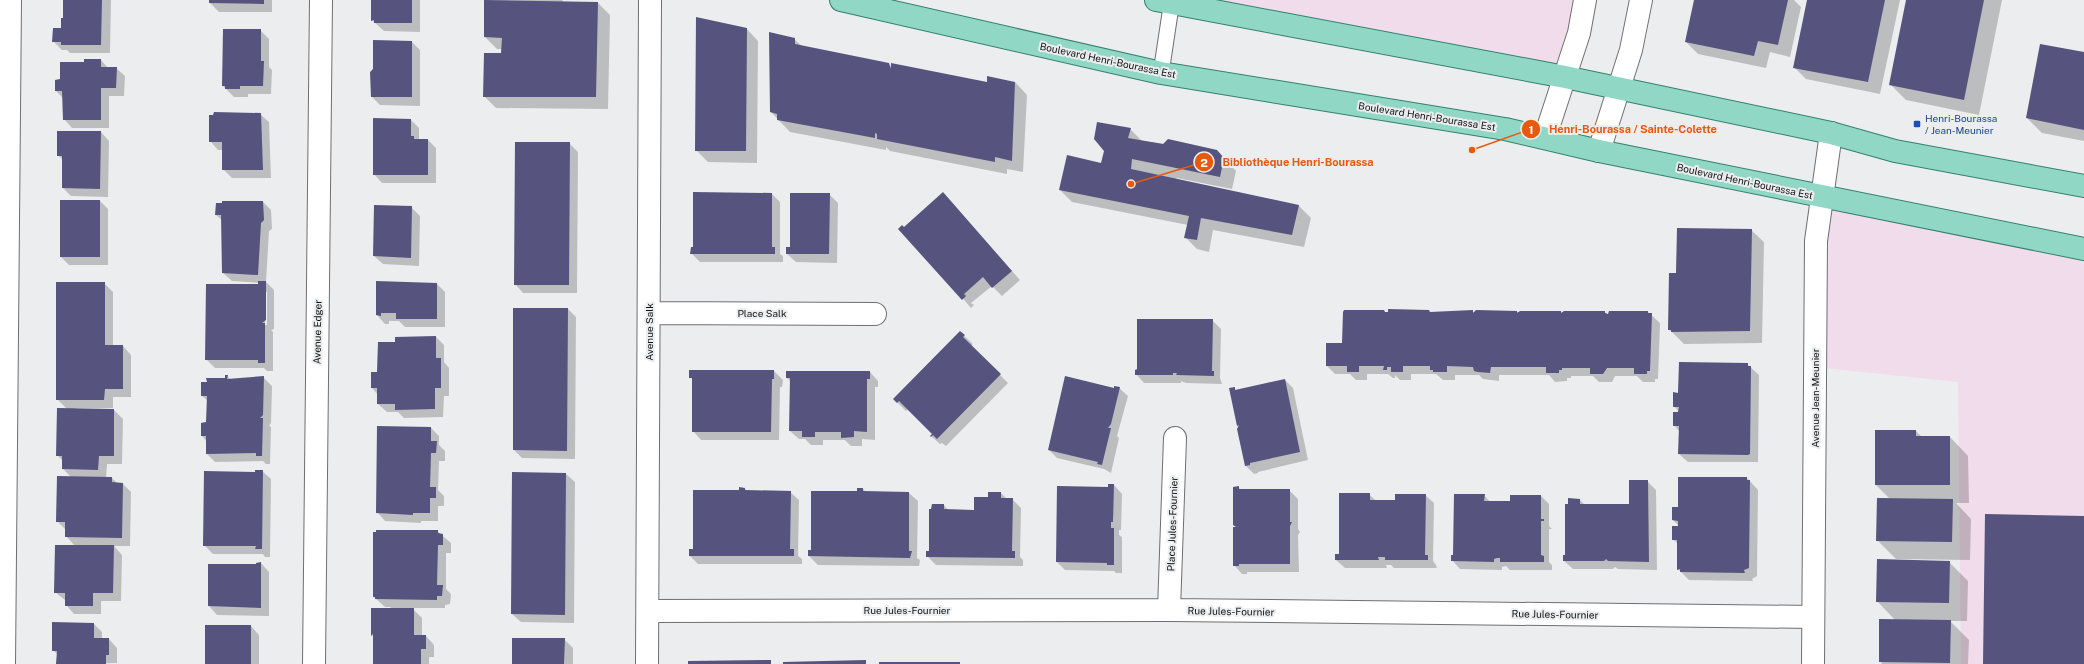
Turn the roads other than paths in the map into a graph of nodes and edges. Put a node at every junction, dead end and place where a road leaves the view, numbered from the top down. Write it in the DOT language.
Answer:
graph roads {
  1 [pos="10,0"];
  2 [pos="321,0"];
  3 [pos="650,0"];
  4 [pos="841,0"];
  5 [pos="1585,0"];
  6 [pos="1641,0"];
  7 [pos="1167,1"];
  8 [pos="1161,73"];
  9 [pos="1565,77"];
  10 [pos="1619,89"];
  11 [pos="1831,133"];
  12 [pos="1545,137"];
  13 [pos="1599,151"];
  14 [pos="2084,186"];
  15 [pos="1821,197"];
  16 [pos="2084,248"];
  17 [pos="650,313"];
  18 [pos="875,314"];
  19 [pos="1175,438"];
  20 [pos="1169,610"];
  21 [pos="648,611"];
  22 [pos="1813,617"];
  23 [pos="4,664"];
  24 [pos="314,664"];
  25 [pos="647,664"];
  26 [pos="1813,664"];
  1 -- 23 [label="street"];
  2 -- 24 [label="street, Avenue Edger"];
  3 -- 17 [label="street, Avenue Salk"];
  4 -- 8 [label="main road, Boulevard Henri-Bourassa Est"];
  5 -- 9 [label="street"];
  6 -- 10 [label="street"];
  7 -- 8 [label="lane"];
  7 -- 9 [label="main road"];
  8 -- 12 [label="main road, Boulevard Henri-Bourassa Est"];
  9 -- 10 [label="main road"];
  9 -- 12 [label="street"];
  10 -- 11 [label="main road"];
  10 -- 13 [label="street"];
  11 -- 14 [label="main road"];
  11 -- 15 [label="street, Avenue Jean-Meunier"];
  12 -- 13 [label="main road, Boulevard Henri-Bourassa Est"];
  13 -- 15 [label="main road, Boulevard Henri-Bourassa Est"];
  15 -- 16 [label="main road, Boulevard Henri-Bourassa Est"];
  15 -- 22 [label="street, Avenue Jean-Meunier"];
  17 -- 18 [label="street, Place Salk"];
  17 -- 21 [label="street, Avenue Salk"];
  19 -- 20 [label="street, Place Jules-Fournier"];
  20 -- 21 [label="street, Rue Jules-Fournier"];
  20 -- 22 [label="street, Rue Jules-Fournier"];
  21 -- 25 [label="street, Avenue Salk"];
  22 -- 26 [label="street, Avenue Jean-Meunier"];
}
